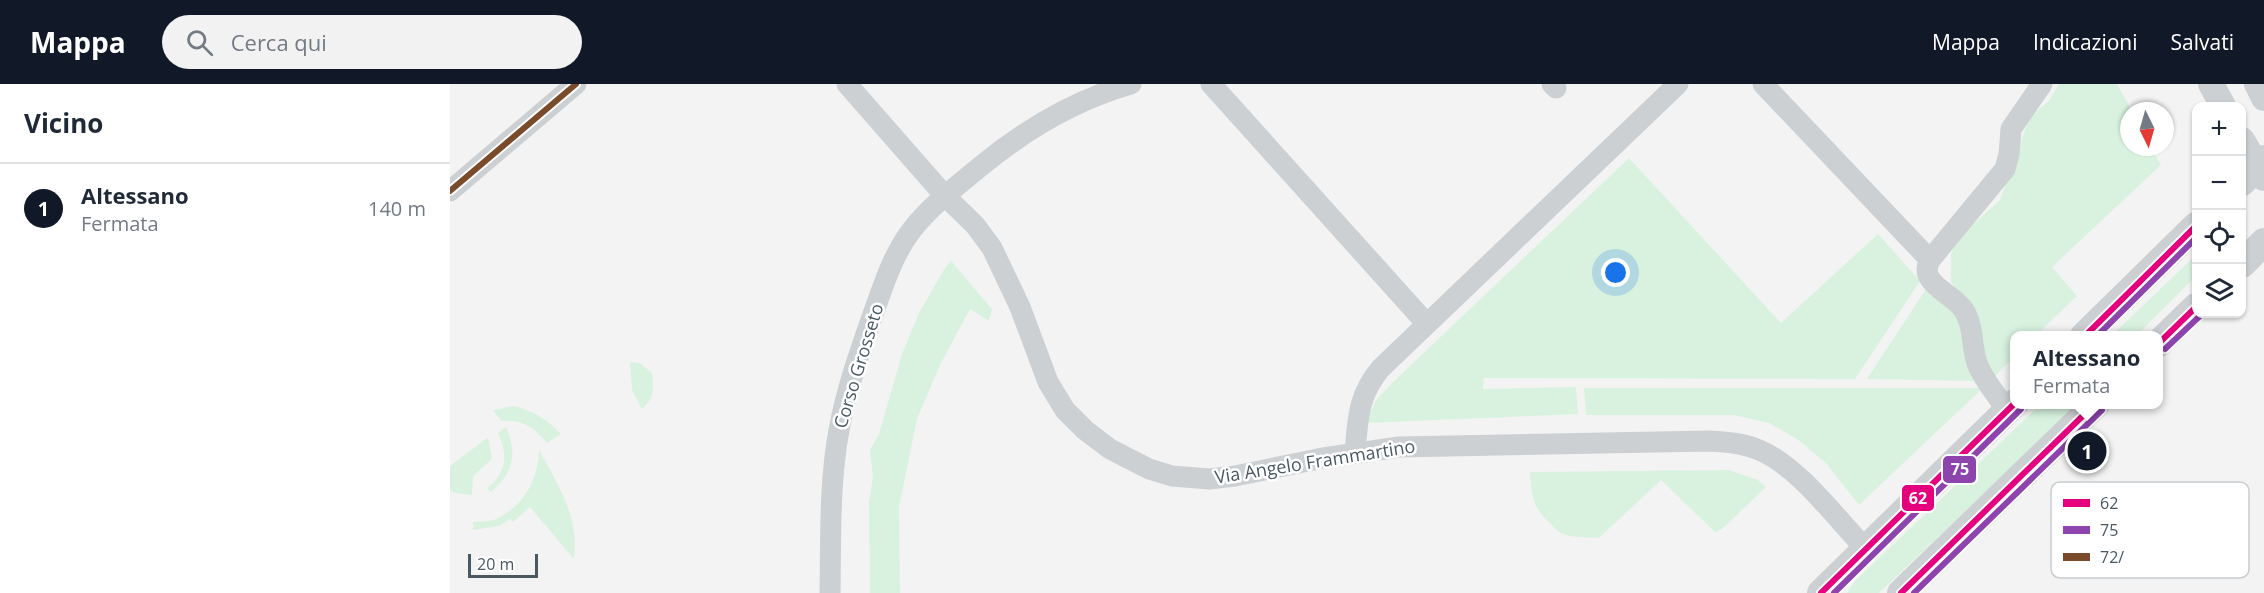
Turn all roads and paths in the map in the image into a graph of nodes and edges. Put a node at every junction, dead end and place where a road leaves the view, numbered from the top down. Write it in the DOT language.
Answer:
graph roads {
  1 [pos="576,84"];
  2 [pos="847,84"];
  3 [pos="1131,84"];
  4 [pos="1211,84"];
  5 [pos="1677,84"];
  6 [pos="1763,84"];
  7 [pos="2042,84"];
  8 [pos="2211,84"];
  9 [pos="2257,84"];
  10 [pos="2264,98"];
  11 [pos="2221,102"];
  12 [pos="2246,150"];
  13 [pos="2257,171"];
  14 [pos="450,191"];
  15 [pos="945,196"];
  16 [pos="2192,230"];
  17 [pos="2264,242"];
  18 [pos="2246,259"];
  19 [pos="1930,260"];
  20 [pos="2192,311"];
  21 [pos="1426,323"];
  22 [pos="2089,331"];
  23 [pos="2163,340"];
  24 [pos="2010,405"];
  25 [pos="2010,407"];
  26 [pos="2092,409"];
  27 [pos="1355,453"];
  28 [pos="1865,548"];
  29 [pos="831,593"];
  30 [pos="1821,593"];
  31 [pos="1901,593"];
  1 -- 14 [label="street"];
  2 -- 15 [label="street, Via Angelo Frammartino"];
  3 -- 15 [label="street, Corso Grosseto"];
  4 -- 21 [label="street"];
  5 -- 21 [label="street"];
  6 -- 19 [label="street"];
  7 -- 19 [label="street"];
  8 -- 11 [label="street"];
  9 -- 10 [label="street"];
  12 -- 13 [label="street"];
  15 -- 27 [label="street, Via Angelo Frammartino"];
  15 -- 29 [label="street, Corso Grosseto"];
  16 -- 22 [label="main road"];
  17 -- 18 [label="main road"];
  19 -- 24 [label="street"];
  20 -- 23 [label="main road"];
  21 -- 27 [label="street"];
  25 -- 28 [label="main road"];
  26 -- 31 [label="main road"];
  27 -- 28 [label="street, Via Angelo Frammartino"];
  28 -- 30 [label="main road"];
}
